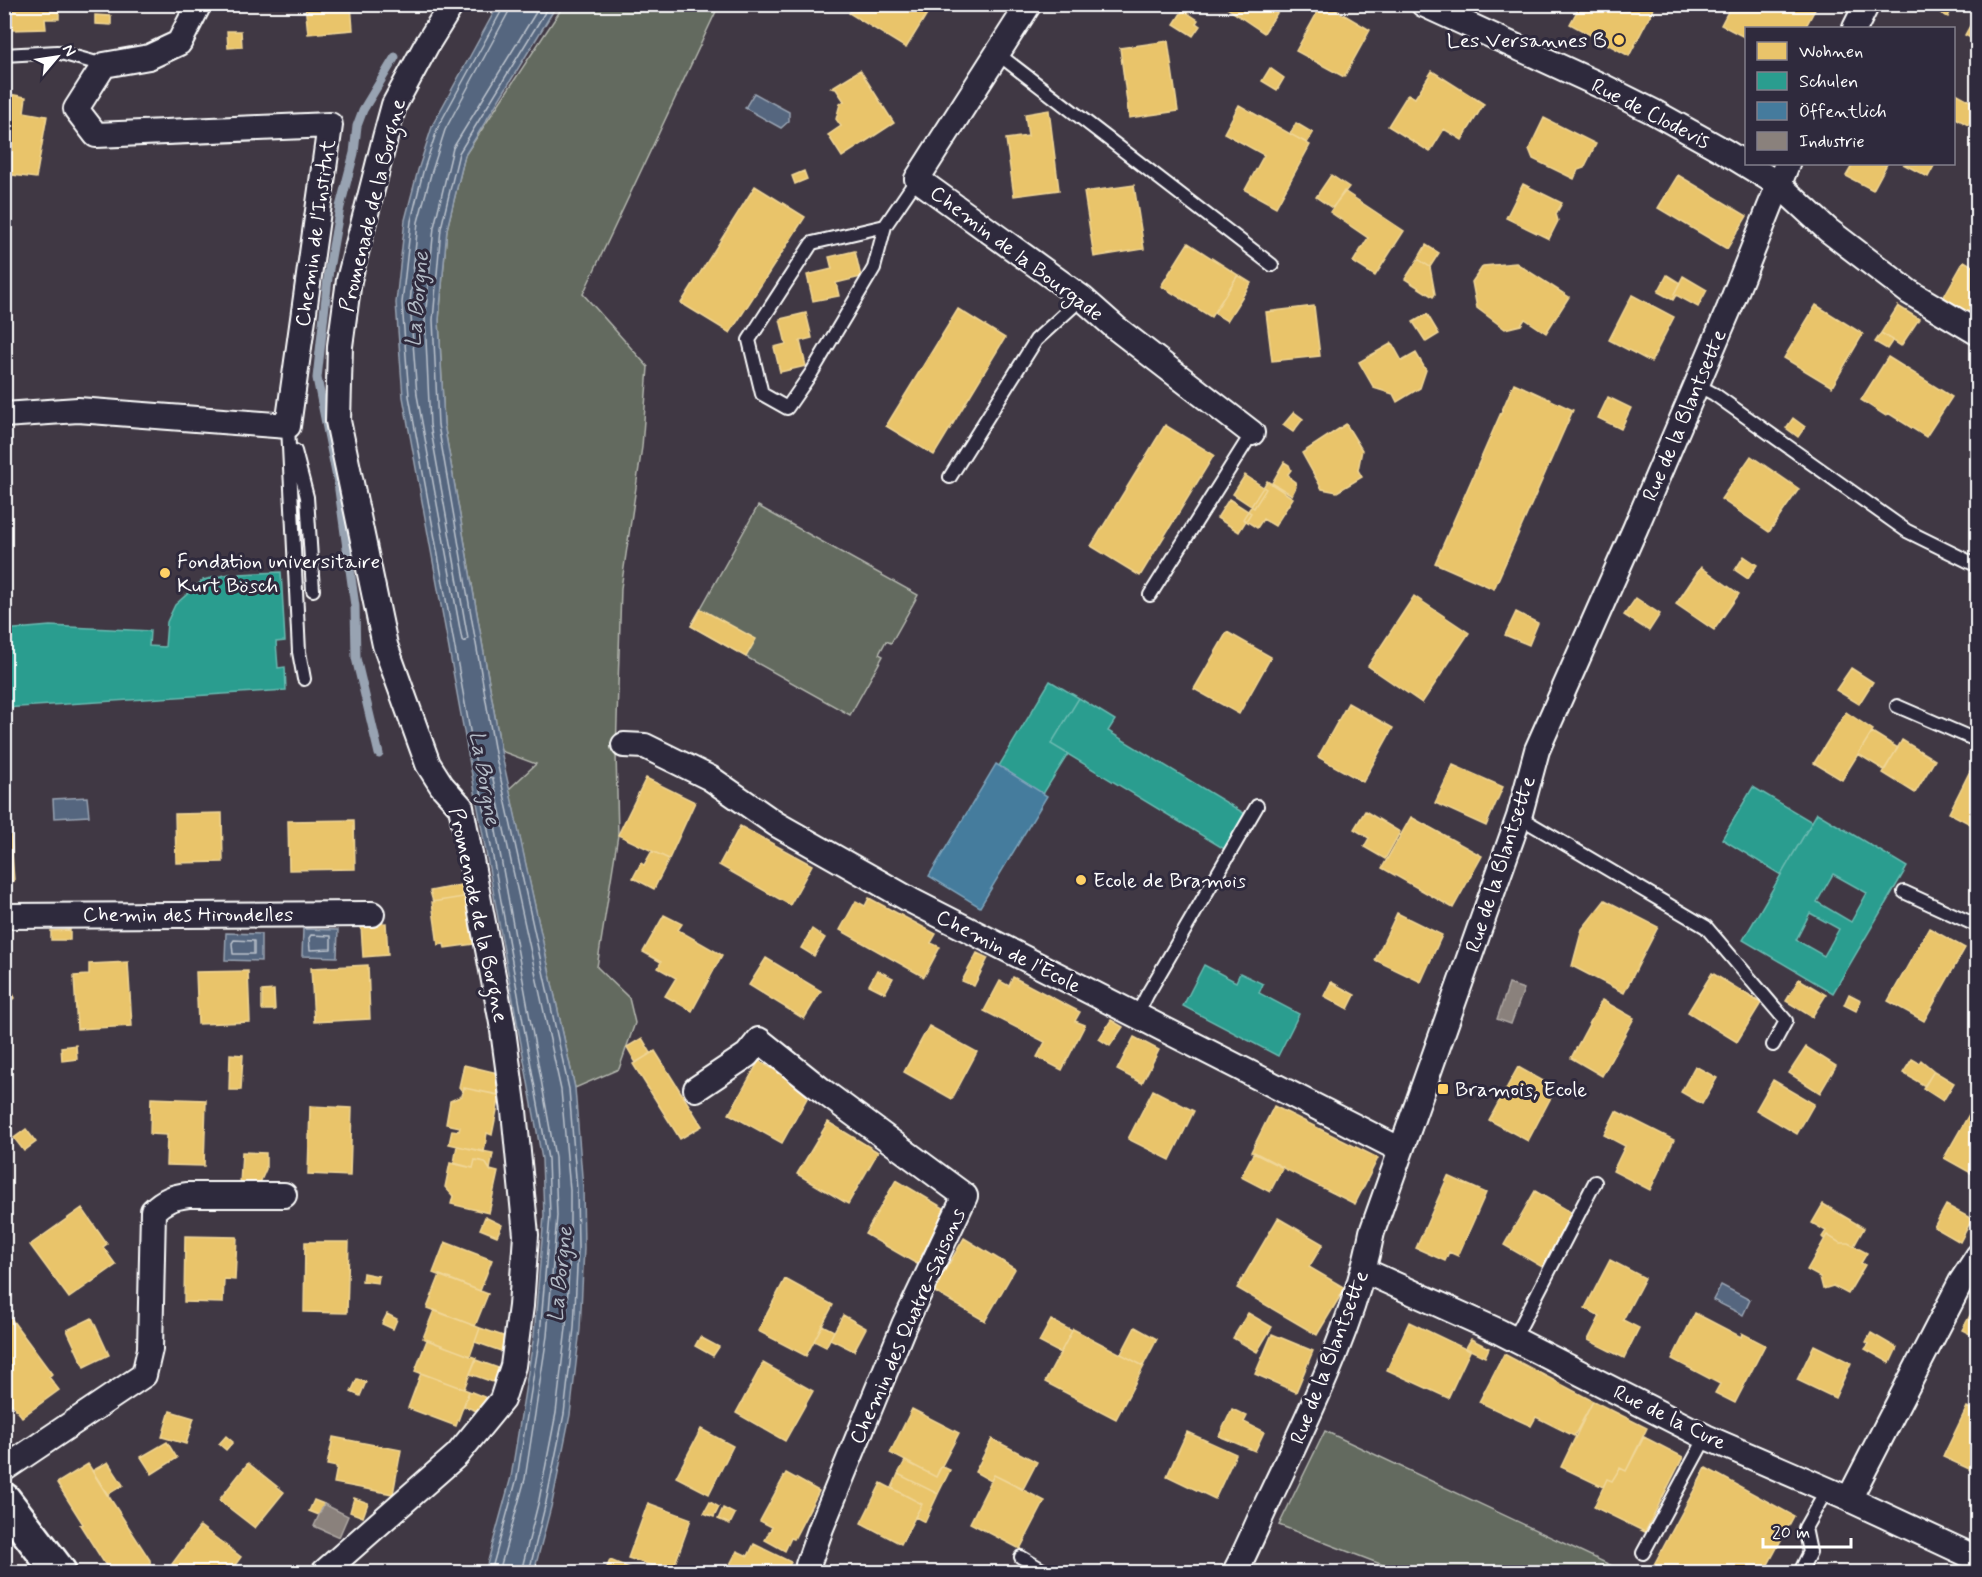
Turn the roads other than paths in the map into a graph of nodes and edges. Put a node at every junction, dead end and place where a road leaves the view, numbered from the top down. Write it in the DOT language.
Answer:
graph roads {
  1 [pos="199,4"];
  2 [pos="453,4"];
  3 [pos="1029,4"];
  4 [pos="1423,4"];
  5 [pos="1868,4"];
  6 [pos="1856,27"];
  7 [pos="998,54"];
  8 [pos="4,55"];
  9 [pos="104,65"];
  10 [pos="1745,159"];
  11 [pos="1759,165"];
  12 [pos="1782,174"];
  13 [pos="917,179"];
  14 [pos="885,226"];
  15 [pos="1272,265"];
  16 [pos="1082,298"];
  17 [pos="1977,333"];
  18 [pos="1697,385"];
  19 [pos="4,415"];
  20 [pos="288,426"];
  21 [pos="1251,433"];
  22 [pos="950,477"];
  23 [pos="1977,566"];
  24 [pos="313,590"];
  25 [pos="1150,595"];
  26 [pos="304,679"];
  27 [pos="1897,706"];
  28 [pos="1977,741"];
  29 [pos="624,745"];
  30 [pos="1257,806"];
  31 [pos="1519,817"];
  32 [pos="1904,892"];
  33 [pos="372,914"];
  34 [pos="4,916"];
  35 [pos="1977,926"];
  36 [pos="1137,1015"];
  37 [pos="1773,1044"];
  38 [pos="696,1089"];
  39 [pos="1401,1150"];
  40 [pos="1595,1182"];
  41 [pos="284,1195"];
  42 [pos="1977,1256"];
  43 [pos="1365,1271"];
  44 [pos="1514,1339"];
  45 [pos="1706,1437"];
  46 [pos="4,1469"];
  47 [pos="1827,1489"];
  48 [pos="1849,1499"];
  49 [pos="4,1500"];
  50 [pos="1643,1553"];
  51 [pos="1021,1557"];
  52 [pos="1977,1559"];
  53 [pos="49,1565"];
  54 [pos="324,1572"];
  55 [pos="809,1572"];
  56 [pos="1046,1572"];
  57 [pos="1235,1572"];
  58 [pos="1800,1572"];
  1 -- 9 [label="street"];
  2 -- 54 [label="street, Promenade de la Borgne"];
  3 -- 7 [label="street, Chemin de la Bourgade"];
  4 -- 10 [label="street, Rue de Clodevis"];
  5 -- 6 [label="street"];
  7 -- 13 [label="street, Chemin de la Bourgade"];
  7 -- 15 [label="lane"];
  8 -- 9 [label="lane"];
  9 -- 20 [label="street, Chemin de l'Institut"];
  11 -- 12 [label="street, Rue de Clodevis"];
  12 -- 17 [label="street, Rue de Clodevis"];
  12 -- 18 [label="street, Rue de la Blantsette"];
  13 -- 14 [label="lane"];
  13 -- 16 [label="street, Chemin de la Bourgade"];
  14 -- 14 [label="lane"];
  16 -- 21 [label="street, Chemin de la Bourgade"];
  16 -- 22 [label="lane"];
  18 -- 23 [label="lane"];
  18 -- 31 [label="street, Rue de la Blantsette"];
  19 -- 20 [label="street"];
  20 -- 24 [label="lane"];
  20 -- 26 [label="lane"];
  21 -- 25 [label="lane"];
  27 -- 28 [label="lane"];
  29 -- 36 [label="street, Chemin de l'Ecole"];
  30 -- 36 [label="lane"];
  31 -- 37 [label="lane"];
  31 -- 39 [label="street, Rue de la Blantsette"];
  32 -- 35 [label="lane"];
  33 -- 34 [label="street, Chemin des Hirondelles"];
  36 -- 39 [label="street, Chemin de l'Ecole"];
  38 -- 55 [label="street, Chemin des Quatre-Saisons"];
  39 -- 43 [label="street, Rue de la Blantsette"];
  40 -- 44 [label="lane"];
  41 -- 46 [label="street"];
  42 -- 48 [label="street"];
  43 -- 44 [label="street, Rue de la Cure"];
  43 -- 57 [label="street, Rue de la Blantsette"];
  44 -- 45 [label="street, Rue de la Cure"];
  45 -- 47 [label="street, Rue de la Cure"];
  45 -- 50 [label="lane"];
  47 -- 48 [label="street, Rue de la Cure"];
  47 -- 58 [label="lane"];
  48 -- 52 [label="street, Rue de la Cure"];
  49 -- 53 [label="street"];
  51 -- 56 [label="lane"];
}
